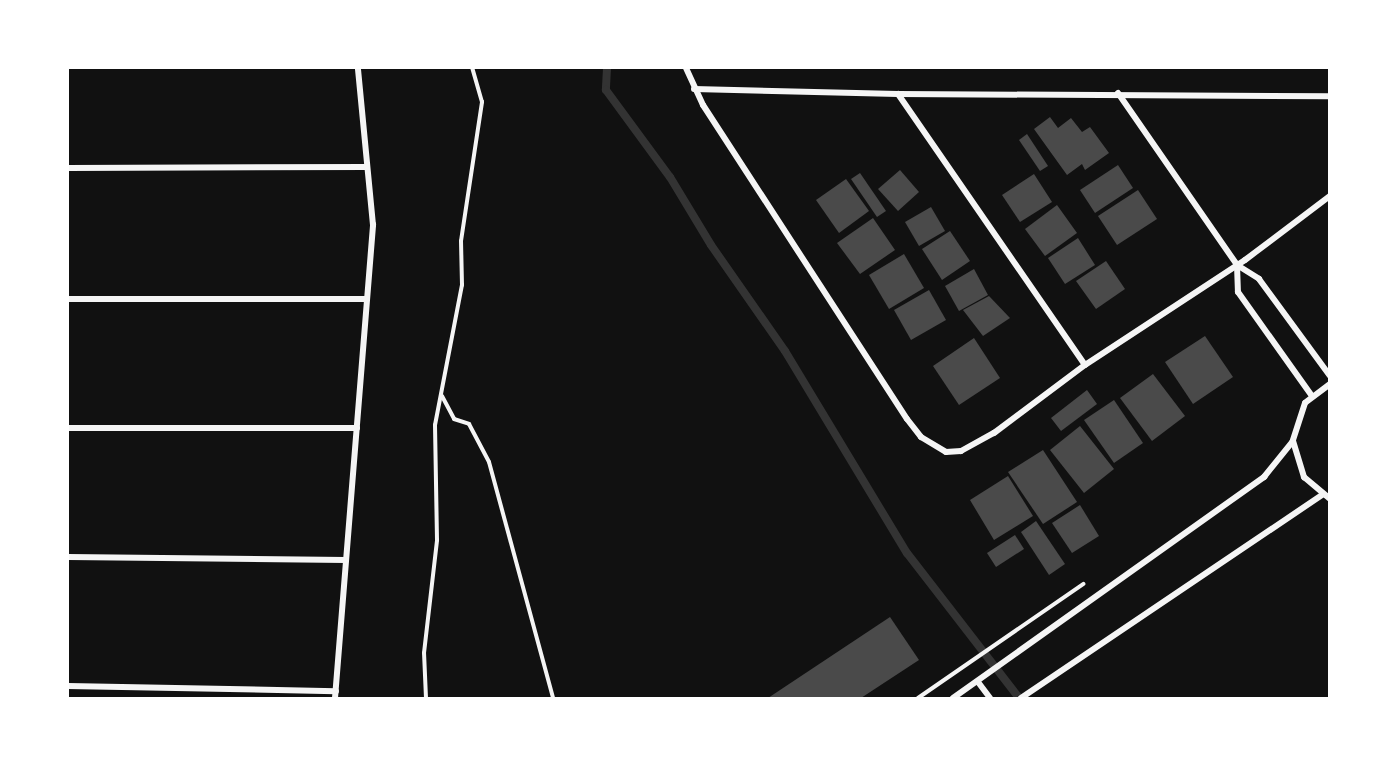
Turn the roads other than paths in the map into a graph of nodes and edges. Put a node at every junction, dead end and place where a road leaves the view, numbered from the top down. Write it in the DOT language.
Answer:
graph roads {
  1 [pos="358,68"];
  2 [pos="686,68"];
  3 [pos="694,89"];
  4 [pos="1118,93"];
  5 [pos="898,94"];
  6 [pos="1329,96"];
  7 [pos="367,167"];
  8 [pos="68,168"];
  9 [pos="1329,196"];
  10 [pos="1237,265"];
  11 [pos="68,300"];
  12 [pos="366,300"];
  13 [pos="1085,365"];
  14 [pos="1329,376"];
  15 [pos="1329,384"];
  16 [pos="1312,396"];
  17 [pos="68,428"];
  18 [pos="357,429"];
  19 [pos="1293,441"];
  20 [pos="1322,495"];
  21 [pos="1329,499"];
  22 [pos="68,557"];
  23 [pos="346,560"];
  24 [pos="978,682"];
  25 [pos="68,686"];
  26 [pos="336,695"];
  27 [pos="953,699"];
  28 [pos="990,699"];
  29 [pos="1021,699"];
  1 -- 7 [label="street"];
  2 -- 3 [label="street"];
  3 -- 5 [label="street"];
  3 -- 13 [label="street"];
  4 -- 5 [label="street"];
  4 -- 6 [label="street"];
  4 -- 10 [label="street"];
  5 -- 13 [label="street"];
  7 -- 8 [label="street"];
  7 -- 12 [label="street"];
  9 -- 10 [label="street"];
  10 -- 13 [label="street"];
  10 -- 14 [label="street"];
  10 -- 16 [label="street"];
  11 -- 12 [label="street"];
  12 -- 18 [label="street"];
  15 -- 16 [label="street"];
  16 -- 19 [label="street"];
  17 -- 18 [label="street"];
  18 -- 23 [label="street"];
  19 -- 20 [label="street"];
  19 -- 24 [label="street"];
  20 -- 21 [label="street"];
  20 -- 29 [label="street"];
  22 -- 23 [label="street"];
  23 -- 26 [label="street"];
  24 -- 27 [label="street"];
  24 -- 28 [label="street"];
  25 -- 26 [label="street"];
}
